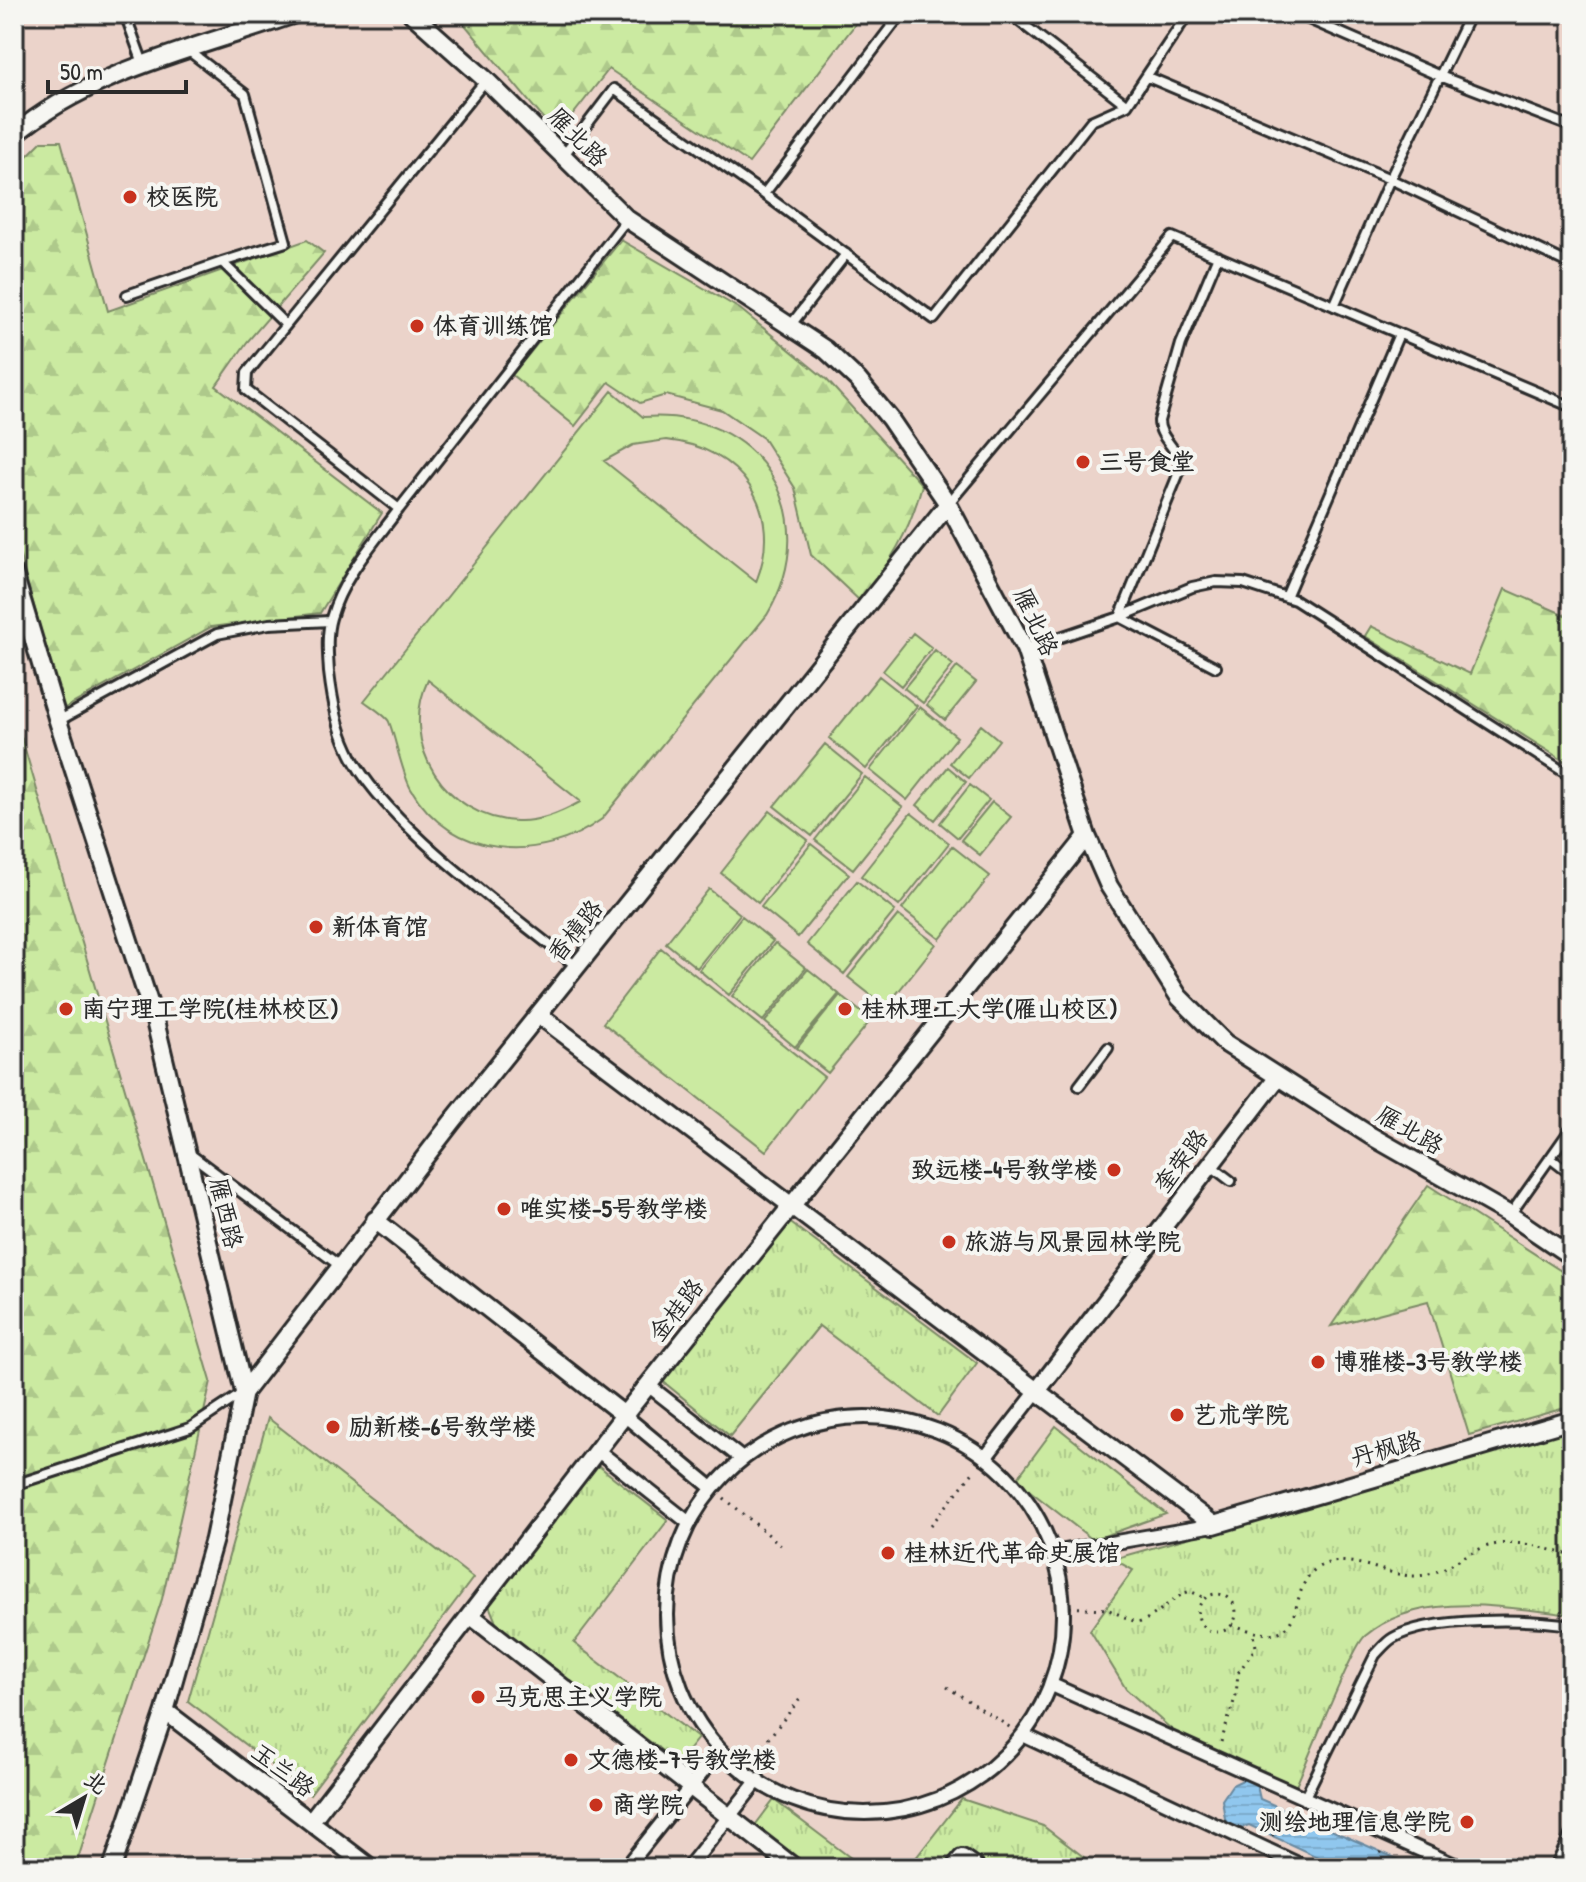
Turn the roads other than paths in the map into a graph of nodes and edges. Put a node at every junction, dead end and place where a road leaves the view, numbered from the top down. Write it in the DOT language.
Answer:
graph roads {
  1 [pos="125,14"];
  2 [pos="295,14"];
  3 [pos="412,14"];
  4 [pos="901,14"];
  5 [pos="1010,14"];
  6 [pos="1297,14"];
  7 [pos="1470,14"];
  8 [pos="1184,15"];
  9 [pos="189,51"];
  10 [pos="144,66"];
  11 [pos="1440,76"];
  12 [pos="1148,77"];
  13 [pos="486,80"];
  14 [pos="1127,105"];
  15 [pos="1572,127"];
  16 [pos="14,134"];
  17 [pos="563,156"];
  18 [pos="1390,179"];
  19 [pos="764,194"];
  20 [pos="627,219"];
  21 [pos="846,254"];
  22 [pos="1218,256"];
  23 [pos="222,262"];
  24 [pos="1572,265"];
  25 [pos="127,295"];
  26 [pos="1334,306"];
  27 [pos="286,325"];
  28 [pos="790,326"];
  29 [pos="1399,334"];
  30 [pos="1572,407"];
  31 [pos="948,504"];
  32 [pos="399,509"];
  33 [pos="14,574"];
  34 [pos="1286,597"];
  35 [pos="1120,617"];
  36 [pos="330,621"];
  37 [pos="1025,649"];
  38 [pos="1216,667"];
  39 [pos="58,721"];
  40 [pos="1572,777"];
  41 [pos="1087,836"];
  42 [pos="577,967"];
  43 [pos="539,1015"];
  44 [pos="1108,1048"];
  45 [pos="1278,1077"];
  46 [pos="1079,1086"];
  47 [pos="1572,1127"];
  48 [pos="186,1151"];
  49 [pos="1550,1158"];
  50 [pos="1209,1164"];
  51 [pos="1572,1175"];
  52 [pos="1231,1181"];
  53 [pos="789,1206"];
  54 [pos="1510,1215"];
  55 [pos="375,1220"];
  56 [pos="1572,1257"];
  57 [pos="340,1266"];
  58 [pos="648,1385"];
  59 [pos="1037,1391"];
  60 [pos="244,1392"];
  61 [pos="624,1415"];
  62 [pos="1572,1420"];
  63 [pos="597,1450"];
  64 [pos="741,1458"];
  65 [pos="985,1458"];
  66 [pos="14,1485"];
  67 [pos="712,1488"];
  68 [pos="688,1522"];
  69 [pos="1214,1525"];
  70 [pos="1053,1553"];
  71 [pos="470,1615"];
  72 [pos="1572,1625"];
  73 [pos="1052,1685"];
  74 [pos="165,1711"];
  75 [pos="1023,1735"];
  76 [pos="720,1750"];
  77 [pos="758,1780"];
  78 [pos="690,1786"];
  79 [pos="1299,1795"];
  80 [pos="729,1817"];
  81 [pos="311,1821"];
  82 [pos="1572,1831"];
  83 [pos="1570,1843"];
  84 [pos="112,1868"];
  85 [pos="371,1868"];
  86 [pos="626,1868"];
  87 [pos="688,1868"];
  88 [pos="795,1868"];
  89 [pos="954,1868"];
  90 [pos="976,1868"];
  91 [pos="1306,1868"];
  92 [pos="1461,1868"];
  93 [pos="1555,1868"];
  1 -- 10 [label="lane"];
  2 -- 9 [label="street"];
  3 -- 13 [label="street, 雁北路"];
  4 -- 19 [label="lane"];
  5 -- 14 [label="lane"];
  6 -- 11 [label="lane"];
  7 -- 11 [label="lane"];
  8 -- 12 [label="lane"];
  9 -- 10 [label="street"];
  9 -- 23 [label="lane"];
  10 -- 16 [label="street"];
  11 -- 15 [label="lane"];
  11 -- 18 [label="lane"];
  12 -- 14 [label="lane"];
  12 -- 18 [label="lane"];
  13 -- 17 [label="street, 雁北路"];
  13 -- 27 [label="lane"];
  14 -- 21 [label="lane"];
  17 -- 19 [label="lane"];
  17 -- 20 [label="street, 雁北路"];
  18 -- 24 [label="lane"];
  18 -- 26 [label="lane"];
  19 -- 21 [label="lane"];
  20 -- 28 [label="street, 雁北路"];
  20 -- 32 [label="lane"];
  21 -- 28 [label="lane"];
  22 -- 26 [label="lane"];
  22 -- 31 [label="lane"];
  22 -- 35 [label="lane"];
  23 -- 25 [label="lane"];
  23 -- 27 [label="lane"];
  26 -- 29 [label="lane"];
  27 -- 32 [label="lane"];
  28 -- 31 [label="street, 雁北路"];
  29 -- 30 [label="lane"];
  29 -- 34 [label="lane"];
  31 -- 37 [label="street, 雁北路"];
  31 -- 42 [label="street, 香樟路"];
  32 -- 36 [label="lane"];
  33 -- 39 [label="street, 雁西路"];
  34 -- 35 [label="lane"];
  34 -- 40 [label="lane"];
  35 -- 37 [label="lane"];
  35 -- 38 [label="lane"];
  36 -- 39 [label="lane"];
  36 -- 42 [label="lane"];
  37 -- 41 [label="street, 雁北路"];
  39 -- 48 [label="street, 雁西路"];
  41 -- 45 [label="street, 雁北路"];
  41 -- 53 [label="street, 金桂路"];
  42 -- 43 [label="street, 香樟路"];
  43 -- 53 [label="street"];
  43 -- 55 [label="street, 香樟路"];
  44 -- 46 [label="lane"];
  45 -- 50 [label="street, 奎荣路"];
  45 -- 54 [label="street, 雁北路"];
  47 -- 49 [label="lane"];
  48 -- 57 [label="lane"];
  48 -- 60 [label="street, 雁西路"];
  49 -- 51 [label="lane"];
  49 -- 54 [label="lane"];
  50 -- 52 [label="lane"];
  50 -- 59 [label="street, 奎荣路"];
  53 -- 58 [label="street, 金桂路"];
  53 -- 59 [label="street"];
  54 -- 56 [label="street, 雁北路"];
  55 -- 57 [label="street, 香樟路"];
  55 -- 61 [label="street"];
  57 -- 60 [label="street, 香樟路"];
  58 -- 61 [label="street, 金桂路"];
  58 -- 64 [label="street"];
  59 -- 65 [label="street"];
  59 -- 69 [label="street"];
  60 -- 66 [label="lane"];
  60 -- 74 [label="street, 雁西路"];
  61 -- 63 [label="street, 金桂路"];
  61 -- 67 [label="street"];
  62 -- 69 [label="street, 丹枫路"];
  63 -- 68 [label="street"];
  63 -- 71 [label="street, 金桂路"];
  64 -- 65 [label="street"];
  64 -- 67 [label="street"];
  65 -- 70 [label="street"];
  67 -- 68 [label="street"];
  68 -- 76 [label="street"];
  69 -- 70 [label="street"];
  70 -- 73 [label="street"];
  71 -- 78 [label="street"];
  71 -- 81 [label="street, 金桂路"];
  72 -- 79 [label="lane"];
  73 -- 75 [label="street"];
  73 -- 79 [label="street"];
  74 -- 81 [label="street, 玉兰路"];
  74 -- 84 [label="street, 雁西路"];
  75 -- 77 [label="street"];
  75 -- 91 [label="street"];
  76 -- 77 [label="street"];
  76 -- 78 [label="street"];
  77 -- 80 [label="street"];
  78 -- 80 [label="street"];
  78 -- 86 [label="street"];
  79 -- 92 [label="street"];
  80 -- 87 [label="street"];
  80 -- 88 [label="street"];
  81 -- 85 [label="street, 玉兰路"];
  82 -- 83 [label="lane"];
  83 -- 93 [label="lane"];
  89 -- 90 [label="street"];
}
